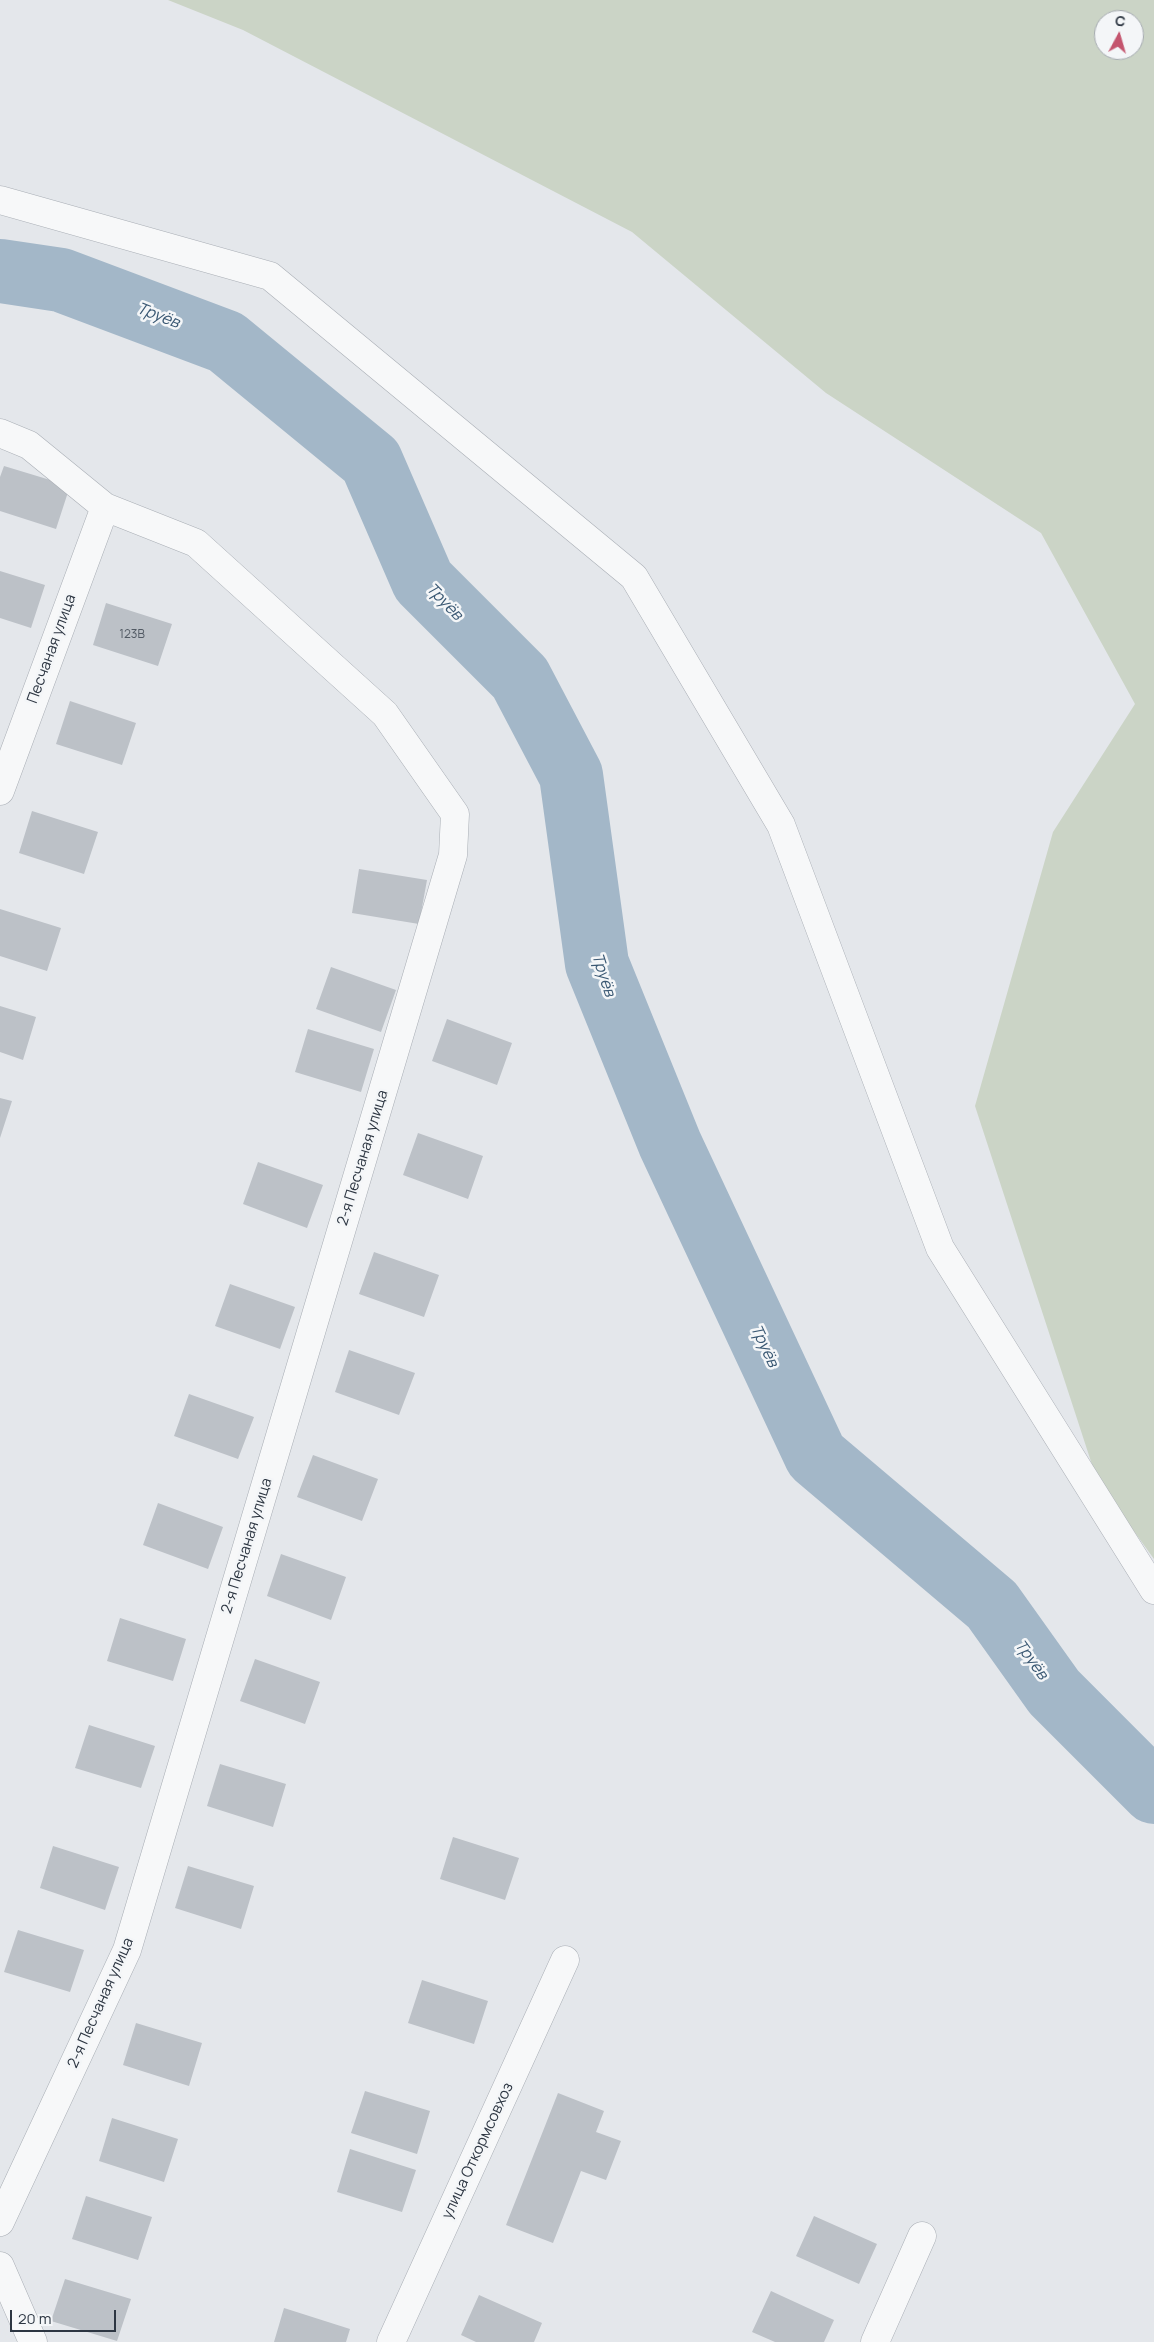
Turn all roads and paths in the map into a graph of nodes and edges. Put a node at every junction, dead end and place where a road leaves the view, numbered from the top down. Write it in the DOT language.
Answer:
graph roads {
  1 [pos="0,200"];
  2 [pos="0,433"];
  3 [pos="105,507"];
  4 [pos="0,791"];
  5 [pos="1154,1590"];
  6 [pos="565,1960"];
  7 [pos="0,2222"];
  8 [pos="922,2236"];
  9 [pos="0,2266"];
  10 [pos="33,2342"];
  11 [pos="391,2342"];
  12 [pos="875,2342"];
  1 -- 5 [label="street"];
  2 -- 3 [label="street, 2-я Песчаная улица"];
  3 -- 4 [label="street, Песчаная улица"];
  3 -- 7 [label="street, 2-я Песчаная улица"];
  6 -- 11 [label="street, улица Откормсовхоз"];
  8 -- 12 [label="street"];
  9 -- 10 [label="street"];
}
